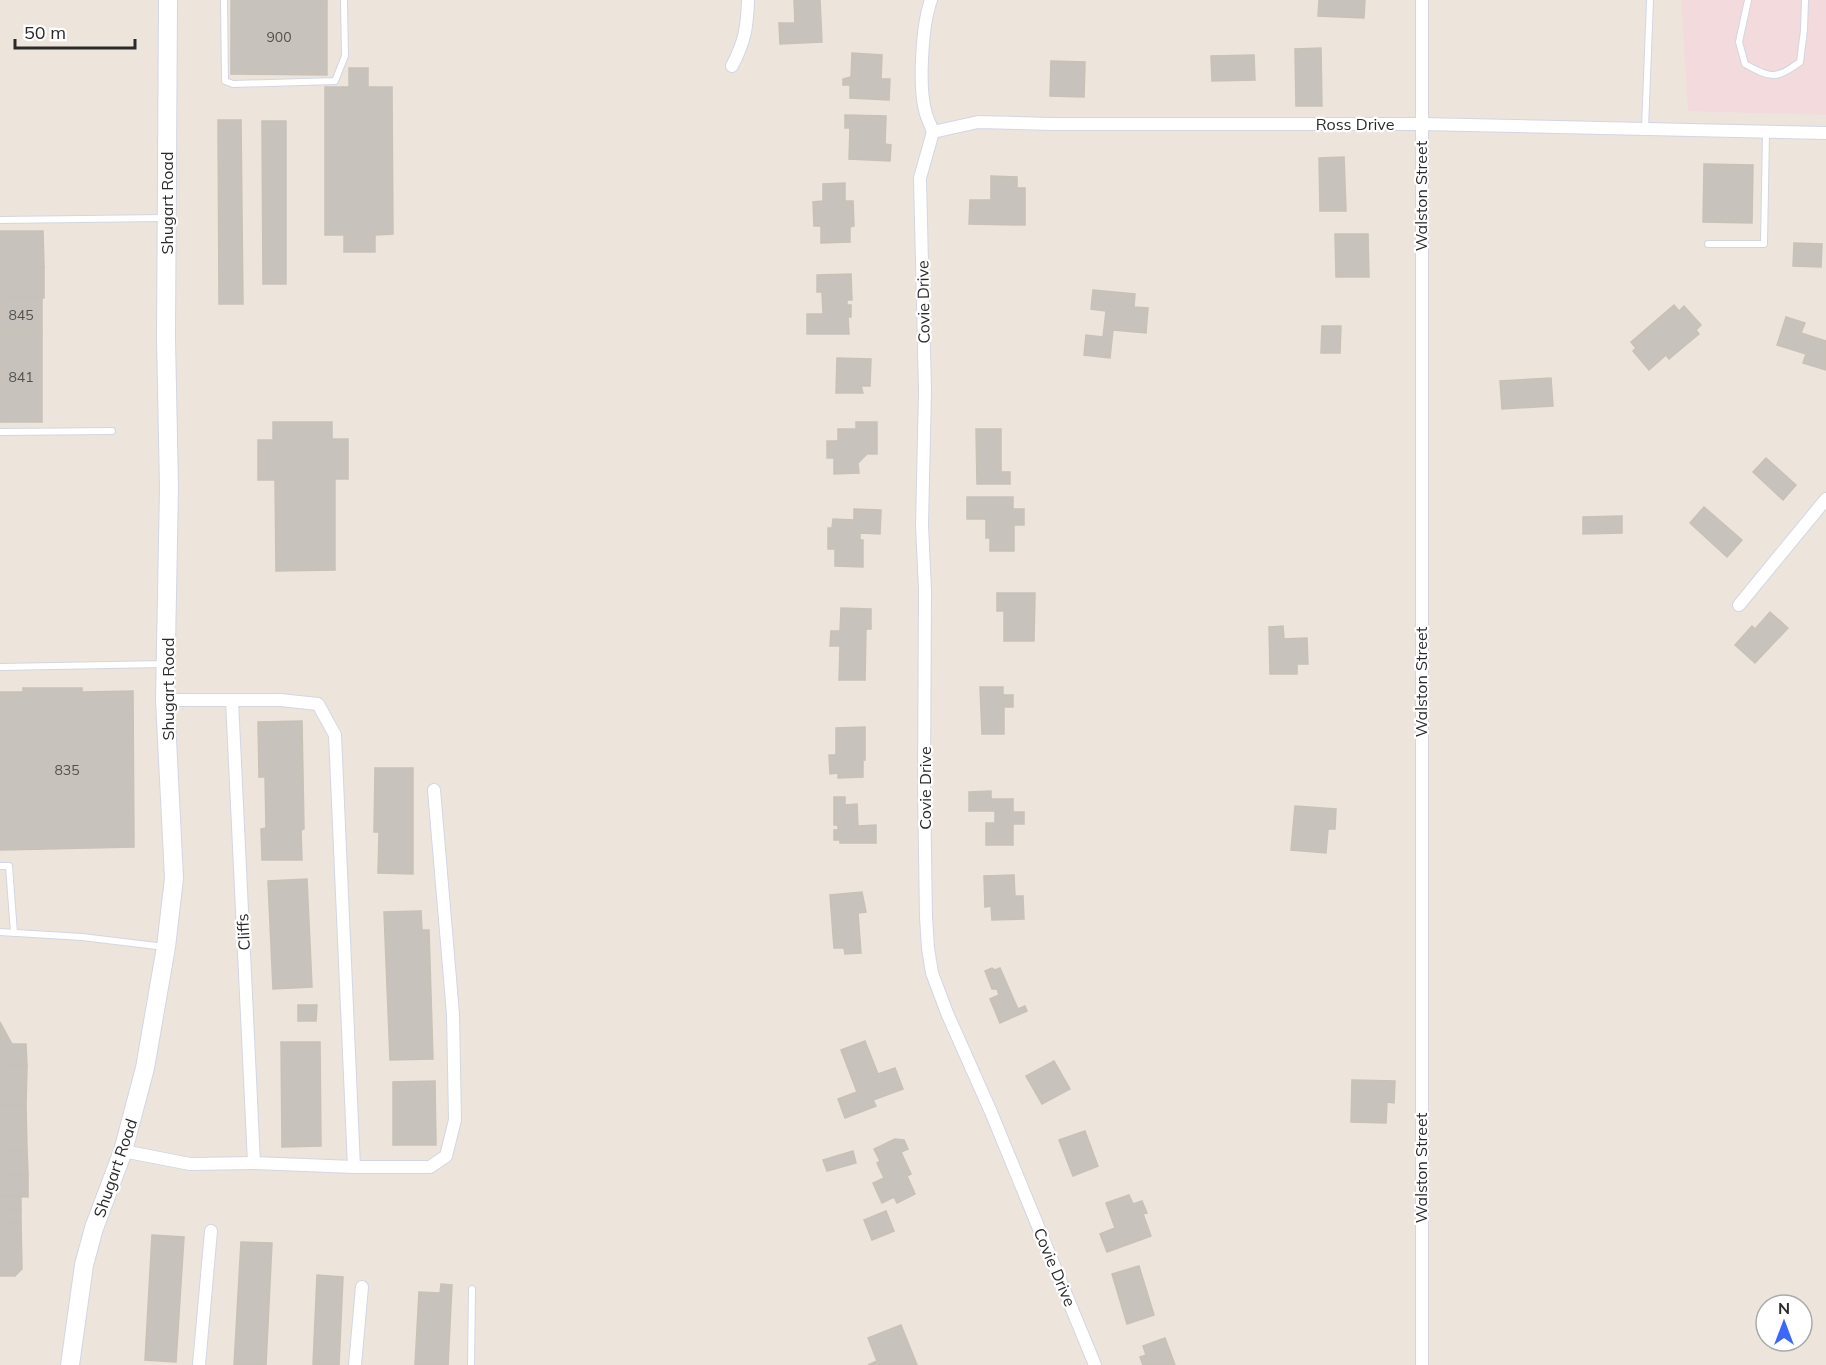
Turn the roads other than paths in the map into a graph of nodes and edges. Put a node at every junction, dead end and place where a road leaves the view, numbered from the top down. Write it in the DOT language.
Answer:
graph roads {
  1 [pos="168,0"];
  2 [pos="224,0"];
  3 [pos="344,0"];
  4 [pos="748,0"];
  5 [pos="931,0"];
  6 [pos="1422,0"];
  7 [pos="1650,0"];
  8 [pos="1748,0"];
  9 [pos="1804,0"];
  10 [pos="732,66"];
  11 [pos="1421,124"];
  12 [pos="1645,128"];
  13 [pos="1766,131"];
  14 [pos="933,132"];
  15 [pos="1826,133"];
  16 [pos="167,218"];
  17 [pos="0,220"];
  18 [pos="1708,244"];
  19 [pos="112,431"];
  20 [pos="0,432"];
  21 [pos="1826,499"];
  22 [pos="1738,605"];
  23 [pos="167,664"];
  24 [pos="0,667"];
  25 [pos="165,700"];
  26 [pos="232,700"];
  27 [pos="434,790"];
  28 [pos="0,866"];
  29 [pos="0,932"];
  30 [pos="14,933"];
  31 [pos="166,947"];
  32 [pos="123,1151"];
  33 [pos="254,1163"];
  34 [pos="354,1167"];
  35 [pos="211,1231"];
  36 [pos="362,1287"];
  37 [pos="472,1289"];
  38 [pos="70,1365"];
  39 [pos="198,1365"];
  40 [pos="355,1365"];
  41 [pos="471,1365"];
  42 [pos="1095,1365"];
  43 [pos="1422,1365"];
  1 -- 16 [label="street, Shugart Road"];
  2 -- 3 [label="lane"];
  4 -- 10 [label="street"];
  5 -- 14 [label="street"];
  6 -- 11 [label="street, Walston Street"];
  7 -- 12 [label="lane"];
  8 -- 9 [label="lane"];
  11 -- 12 [label="street, Ross Drive"];
  11 -- 14 [label="street, Ross Drive"];
  11 -- 43 [label="street, Walston Street"];
  12 -- 13 [label="street, Ross Drive"];
  13 -- 15 [label="street, Ross Drive"];
  13 -- 18 [label="lane"];
  14 -- 42 [label="street, Covie Drive"];
  16 -- 17 [label="lane"];
  16 -- 23 [label="street, Shugart Road"];
  19 -- 20 [label="lane"];
  21 -- 22 [label="street"];
  23 -- 24 [label="lane"];
  23 -- 25 [label="street, Shugart Road"];
  25 -- 26 [label="street"];
  25 -- 31 [label="street, Shugart Road"];
  26 -- 33 [label="street, Cliffs"];
  26 -- 34 [label="street"];
  27 -- 34 [label="street"];
  28 -- 30 [label="lane"];
  29 -- 30 [label="lane"];
  30 -- 31 [label="lane"];
  31 -- 32 [label="street, Shugart Road"];
  32 -- 33 [label="street"];
  32 -- 38 [label="street, Shugart Road"];
  33 -- 34 [label="street"];
  35 -- 39 [label="street"];
  36 -- 40 [label="street"];
  37 -- 41 [label="lane"];
}
